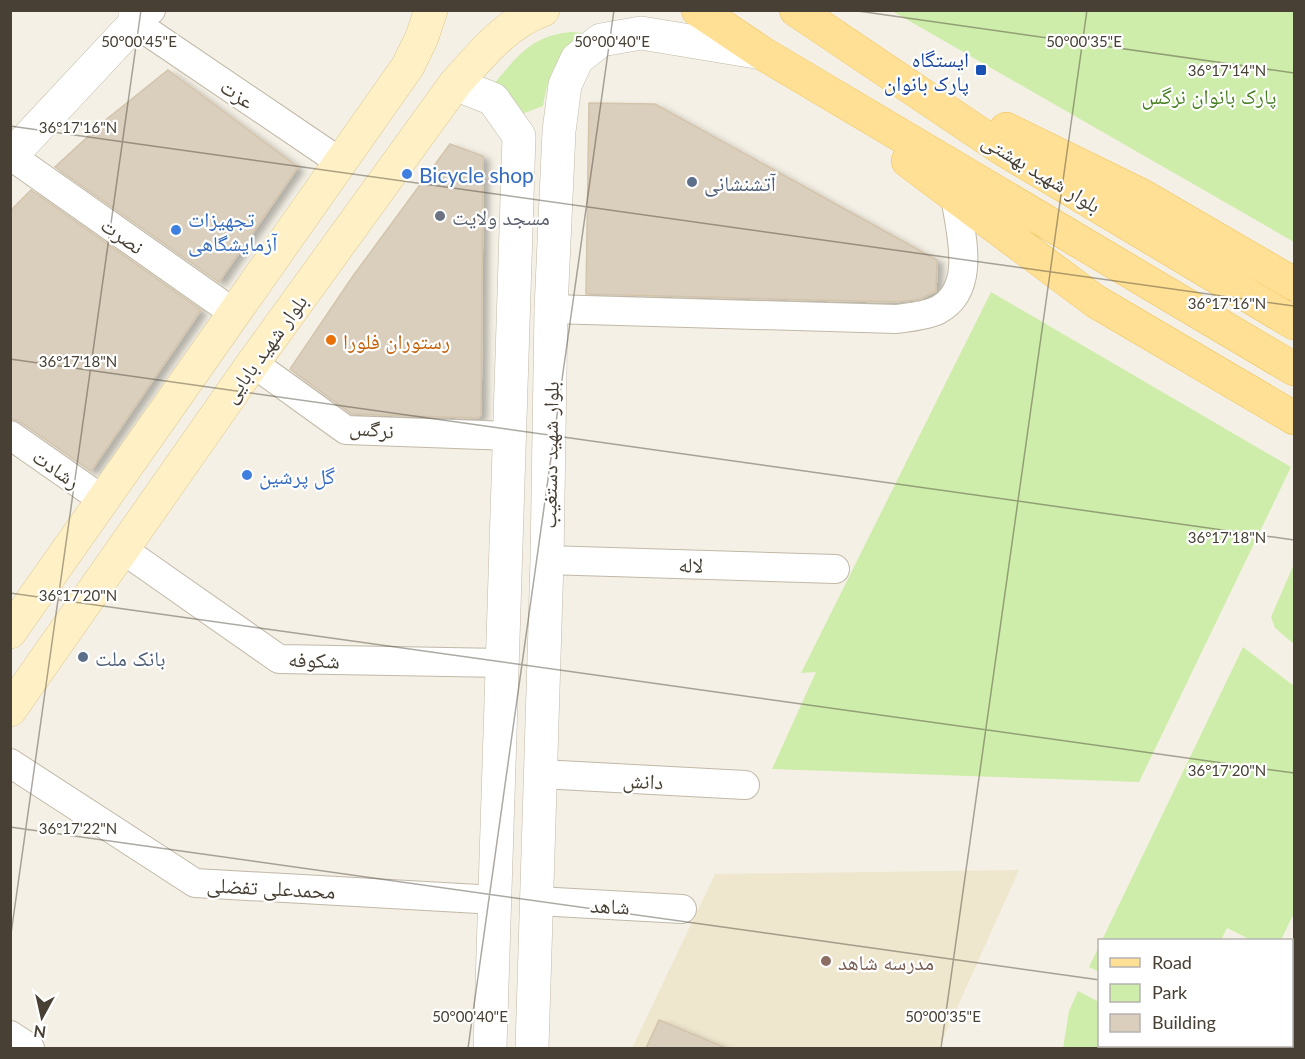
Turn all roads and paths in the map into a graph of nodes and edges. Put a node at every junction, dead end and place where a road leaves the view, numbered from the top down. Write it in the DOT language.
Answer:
graph roads {
  1 [pos="431,10"];
  2 [pos="698,10"];
  3 [pos="796,10"];
  4 [pos="537,12"];
  5 [pos="140,15"];
  6 [pos="824,22"];
  7 [pos="762,52"];
  8 [pos="882,67"];
  9 [pos="455,84"];
  10 [pos="559,131"];
  11 [pos="519,136"];
  12 [pos="11,157"];
  13 [pos="340,162"];
  14 [pos="964,187"];
  15 [pos="1294,284"];
  16 [pos="551,309"];
  17 [pos="234,314"];
  18 [pos="1294,323"];
  19 [pos="253,363"];
  20 [pos="1294,369"];
  21 [pos="1294,418"];
  22 [pos="10,435"];
  23 [pos="510,436"];
  24 [pos="103,500"];
  25 [pos="122,549"];
  26 [pos="547,560"];
  27 [pos="835,568"];
  28 [pos="10,632"];
  29 [pos="503,663"];
  30 [pos="10,710"];
  31 [pos="10,763"];
  32 [pos="541,774"];
  33 [pos="745,785"];
  34 [pos="496,900"];
  35 [pos="537,901"];
  36 [pos="682,909"];
  37 [pos="10,1035"];
  38 [pos="30,1048"];
  39 [pos="490,1048"];
  40 [pos="532,1048"];
  1 -- 13 [label="main road, بلوار شهید بابایی"];
  2 -- 7 [label="main road, بلوار شهید بهشتی"];
  3 -- 6 [label="main road, بلوار شهید بهشتی"];
  4 -- 9 [label="main road, بلوار شهید بابایی"];
  5 -- 12 [label="street"];
  5 -- 13 [label="street, عزت"];
  6 -- 8 [label="main road, بلوار شهید بهشتی"];
  7 -- 10 [label="street, بلوار شهید دستغیب"];
  7 -- 14 [label="main road, بلوار شهید بهشتی"];
  8 -- 15 [label="main road"];
  8 -- 18 [label="main road, بلوار شهید بهشتی"];
  9 -- 11 [label="street"];
  9 -- 19 [label="main road, بلوار شهید بابایی"];
  10 -- 11 [label="street"];
  10 -- 16 [label="street, بلوار شهید دستغیب"];
  11 -- 23 [label="street, بلوار شهید دستغیب"];
  12 -- 17 [label="street, نصرت"];
  13 -- 17 [label="main road, بلوار شهید بابایی"];
  14 -- 16 [label="street"];
  14 -- 20 [label="main road"];
  14 -- 21 [label="main road"];
  16 -- 26 [label="street, بلوار شهید دستغیب"];
  17 -- 24 [label="main road, بلوار شهید بابایی"];
  19 -- 23 [label="street, نرگس"];
  19 -- 25 [label="main road, بلوار شهید بابایی"];
  22 -- 24 [label="street, رشادت"];
  23 -- 29 [label="street, بلوار شهید دستغیب"];
  24 -- 28 [label="main road, بلوار شهید بابایی"];
  25 -- 29 [label="street, شکوفه"];
  25 -- 30 [label="main road, بلوار شهید بابایی"];
  26 -- 27 [label="street, لاله"];
  26 -- 32 [label="street, بلوار شهید دستغیب"];
  29 -- 34 [label="street, بلوار شهید دستغیب"];
  31 -- 34 [label="street, محمدعلی تفضلی"];
  32 -- 33 [label="street, دانش"];
  32 -- 35 [label="street, بلوار شهید دستغیب"];
  34 -- 35 [label="street"];
  34 -- 39 [label="street, بلوار شهید دستغیب"];
  35 -- 36 [label="street, شاهد"];
  35 -- 40 [label="street, بلوار شهید دستغیب"];
  37 -- 38 [label="street"];
}
